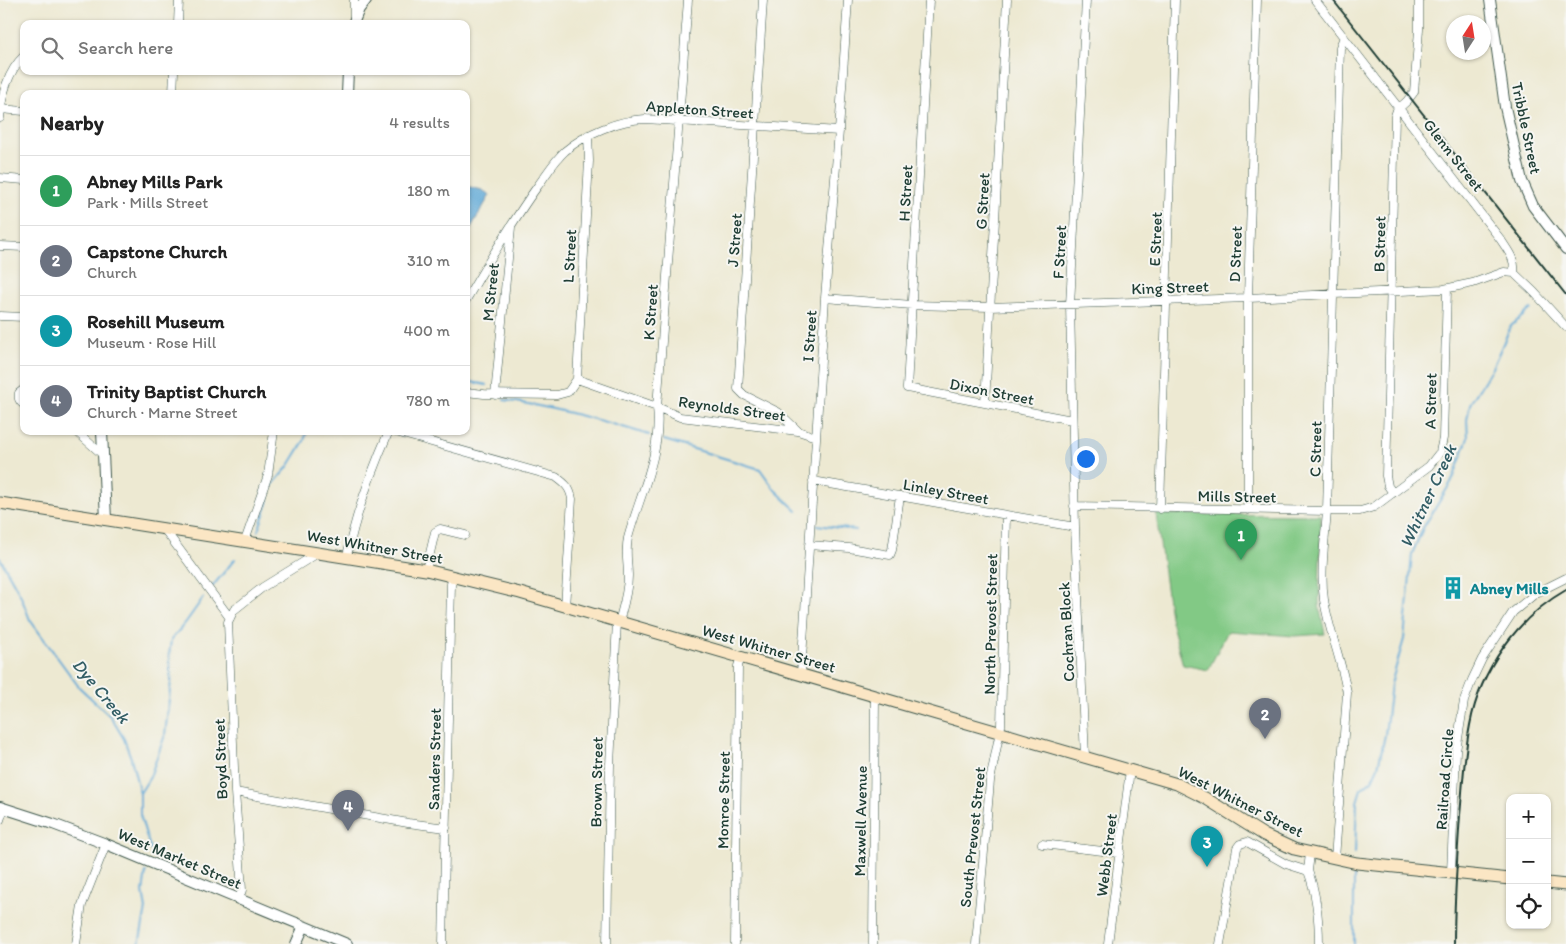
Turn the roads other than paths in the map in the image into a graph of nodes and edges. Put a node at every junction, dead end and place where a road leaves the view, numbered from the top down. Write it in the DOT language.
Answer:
graph roads {
  1 [pos="179,0"];
  2 [pos="354,0"];
  3 [pos="366,0"];
  4 [pos="688,0"];
  5 [pos="763,0"];
  6 [pos="848,0"];
  7 [pos="929,0"];
  8 [pos="1007,0"];
  9 [pos="1086,0"];
  10 [pos="1175,0"];
  11 [pos="1256,0"];
  12 [pos="1315,0"];
  13 [pos="1419,0"];
  14 [pos="1490,0"];
  15 [pos="178,20"];
  16 [pos="353,20"];
  17 [pos="355,20"];
  18 [pos="1344,37"];
  19 [pos="20,61"];
  20 [pos="174,75"];
  21 [pos="348,75"];
  22 [pos="173,90"];
  23 [pos="347,90"];
  24 [pos="1399,108"];
  25 [pos="0,109"];
  26 [pos="20,110"];
  27 [pos="0,118"];
  28 [pos="679,121"];
  29 [pos="755,127"];
  30 [pos="840,131"];
  31 [pos="588,135"];
  32 [pos="0,178"];
  33 [pos="20,180"];
  34 [pos="512,222"];
  35 [pos="0,246"];
  36 [pos="20,248"];
  37 [pos="1566,249"];
  38 [pos="1514,273"];
  39 [pos="1447,289"];
  40 [pos="1391,292"];
  41 [pos="470,293"];
  42 [pos="1332,294"];
  43 [pos="825,298"];
  44 [pos="1248,298"];
  45 [pos="1167,301"];
  46 [pos="912,305"];
  47 [pos="1070,305"];
  48 [pos="990,307"];
  49 [pos="0,316"];
  50 [pos="20,316"];
  51 [pos="1566,327"];
  52 [pos="577,379"];
  53 [pos="907,388"];
  54 [pos="470,392"];
  55 [pos="495,395"];
  56 [pos="985,403"];
  57 [pos="657,407"];
  58 [pos="1072,420"];
  59 [pos="798,431"];
  60 [pos="80,435"];
  61 [pos="102,435"];
  62 [pos="273,435"];
  63 [pos="388,435"];
  64 [pos="404,435"];
  65 [pos="816,437"];
  66 [pos="103,455"];
  67 [pos="813,481"];
  68 [pos="1393,493"];
  69 [pos="900,496"];
  70 [pos="0,503"];
  71 [pos="1074,506"];
  72 [pos="1160,509"];
  73 [pos="1248,510"];
  74 [pos="1327,511"];
  75 [pos="1006,516"];
  76 [pos="106,520"];
  77 [pos="1074,528"];
  78 [pos="165,530"];
  79 [pos="465,535"];
  80 [pos="245,541"];
  81 [pos="809,545"];
  82 [pos="320,552"];
  83 [pos="347,556"];
  84 [pos="426,570"];
  85 [pos="453,576"];
  86 [pos="1566,578"];
  87 [pos="565,607"];
  88 [pos="230,618"];
  89 [pos="618,622"];
  90 [pos="741,657"];
  91 [pos="801,674"];
  92 [pos="875,698"];
  93 [pos="1000,733"];
  94 [pos="1085,757"];
  95 [pos="1130,770"];
  96 [pos="235,792"];
  97 [pos="2,807"];
  98 [pos="0,820"];
  99 [pos="446,828"];
  100 [pos="106,844"];
  101 [pos="1042,844"];
  102 [pos="1120,853"];
  103 [pos="1310,853"];
  104 [pos="1335,859"];
  105 [pos="1308,872"];
  106 [pos="1451,873"];
  107 [pos="1506,879"];
  108 [pos="1551,883"];
  109 [pos="1566,885"];
  110 [pos="239,899"];
  111 [pos="304,926"];
  112 [pos="76,944"];
  113 [pos="296,944"];
  114 [pos="347,944"];
  115 [pos="443,944"];
  116 [pos="607,944"];
  117 [pos="735,944"];
  118 [pos="873,944"];
  119 [pos="976,944"];
  120 [pos="1108,944"];
  121 [pos="1220,944"];
  122 [pos="1319,944"];
  1 -- 15 [label="street"];
  2 -- 16 [label="street"];
  3 -- 17 [label="street"];
  4 -- 28 [label="street, K Street"];
  5 -- 29 [label="street, J Street"];
  6 -- 30 [label="street, I Street"];
  7 -- 46 [label="street, H Street"];
  8 -- 48 [label="street, G Street"];
  9 -- 47 [label="street, F Street"];
  10 -- 45 [label="street, E Street"];
  11 -- 44 [label="street, D Street"];
  12 -- 18 [label="street, Glenn Street"];
  13 -- 24 [label="street, B Street"];
  14 -- 37 [label="street, Tribble Street"];
  18 -- 24 [label="street, Glenn Street"];
  18 -- 42 [label="street, C Street"];
  19 -- 25 [label="street"];
  20 -- 22 [label="street"];
  21 -- 23 [label="street"];
  24 -- 38 [label="street, Glenn Street"];
  24 -- 40 [label="street, B Street"];
  25 -- 26 [label="street"];
  25 -- 27 [label="street"];
  28 -- 29 [label="street, Appleton Street"];
  28 -- 31 [label="street, Appleton Street"];
  28 -- 57 [label="street, K Street"];
  29 -- 30 [label="street, Appleton Street"];
  29 -- 59 [label="street, J Street"];
  30 -- 43 [label="street, I Street"];
  31 -- 34 [label="street, Appleton Street"];
  31 -- 52 [label="street, L Street"];
  32 -- 33 [label="street"];
  34 -- 41 [label="street, Appleton Street"];
  34 -- 55 [label="street, M Street"];
  35 -- 36 [label="street"];
  38 -- 39 [label="street, King Street"];
  38 -- 51 [label="street"];
  39 -- 40 [label="street, King Street"];
  39 -- 68 [label="street, A Street"];
  40 -- 42 [label="street, King Street"];
  40 -- 68 [label="street, B Street"];
  42 -- 44 [label="street, King Street"];
  42 -- 74 [label="street, C Street"];
  43 -- 46 [label="street, King Street"];
  43 -- 65 [label="street, I Street"];
  44 -- 45 [label="street, King Street"];
  44 -- 73 [label="street, D Street"];
  45 -- 47 [label="street, King Street"];
  45 -- 72 [label="street, E Street"];
  46 -- 48 [label="street, King Street"];
  46 -- 53 [label="street, H Street"];
  47 -- 48 [label="street, King Street"];
  47 -- 58 [label="street, F Street"];
  48 -- 56 [label="street, G Street"];
  49 -- 50 [label="street"];
  52 -- 55 [label="street"];
  52 -- 57 [label="street, Reynolds Street"];
  53 -- 56 [label="street, Dixon Street"];
  54 -- 55 [label="street"];
  56 -- 58 [label="street, Dixon Street"];
  57 -- 59 [label="street, Reynolds Street"];
  57 -- 89 [label="street, K Street"];
  58 -- 71 [label="street, F Street"];
  59 -- 65 [label="street, J Street"];
  60 -- 66 [label="street"];
  61 -- 66 [label="street"];
  62 -- 80 [label="street"];
  63 -- 83 [label="street"];
  64 -- 87 [label="street"];
  65 -- 67 [label="street, I Street"];
  66 -- 76 [label="street"];
  67 -- 69 [label="street, Linley Street"];
  67 -- 81 [label="street, I Street"];
  68 -- 74 [label="street, Mills Street"];
  69 -- 75 [label="street, Linley Street"];
  69 -- 81 [label="street"];
  70 -- 76 [label="main road, West Whitner Street"];
  71 -- 72 [label="street, Mills Street"];
  71 -- 77 [label="street, Cochran Block"];
  72 -- 73 [label="street, Mills Street"];
  73 -- 74 [label="street, Mills Street"];
  74 -- 104 [label="street, C Street"];
  75 -- 77 [label="street, Linley Street"];
  75 -- 93 [label="street, North Prevost Street"];
  76 -- 78 [label="main road, West Whitner Street"];
  77 -- 94 [label="street, Cochran Block"];
  78 -- 80 [label="main road, West Whitner Street"];
  78 -- 88 [label="street"];
  79 -- 84 [label="street"];
  80 -- 82 [label="main road, West Whitner Street"];
  81 -- 91 [label="street, I Street"];
  82 -- 83 [label="main road, West Whitner Street"];
  82 -- 88 [label="street"];
  83 -- 84 [label="main road, West Whitner Street"];
  84 -- 85 [label="main road, West Whitner Street"];
  85 -- 87 [label="main road, West Whitner Street"];
  85 -- 99 [label="street, Sanders Street"];
  86 -- 106 [label="street, Railroad Circle"];
  87 -- 89 [label="main road, West Whitner Street"];
  88 -- 96 [label="street, Boyd Street"];
  89 -- 90 [label="main road, West Whitner Street"];
  89 -- 116 [label="street, Brown Street"];
  90 -- 91 [label="main road, West Whitner Street"];
  90 -- 117 [label="street, Monroe Street"];
  91 -- 92 [label="main road, West Whitner Street"];
  92 -- 93 [label="main road, West Whitner Street"];
  92 -- 118 [label="street, Maxwell Avenue"];
  93 -- 94 [label="main road, West Whitner Street"];
  93 -- 119 [label="street, South Prevost Street"];
  94 -- 95 [label="main road, West Whitner Street"];
  95 -- 102 [label="street, Webb Street"];
  95 -- 103 [label="main road, West Whitner Street"];
  96 -- 99 [label="street"];
  96 -- 110 [label="street, Boyd Street"];
  97 -- 98 [label="street"];
  97 -- 100 [label="street, West Market Street"];
  99 -- 115 [label="street, Sanders Street"];
  100 -- 110 [label="street, West Market Street"];
  100 -- 112 [label="street"];
  101 -- 102 [label="street"];
  102 -- 120 [label="street, Webb Street"];
  103 -- 104 [label="main road, West Whitner Street"];
  103 -- 105 [label="street"];
  104 -- 106 [label="main road, West Whitner Street"];
  105 -- 121 [label="street"];
  105 -- 122 [label="street"];
  106 -- 107 [label="main road, West Whitner Street"];
  108 -- 109 [label="main road"];
  110 -- 111 [label="street, West Market Street"];
  111 -- 113 [label="street"];
  111 -- 114 [label="street, West Market Street"];
}
